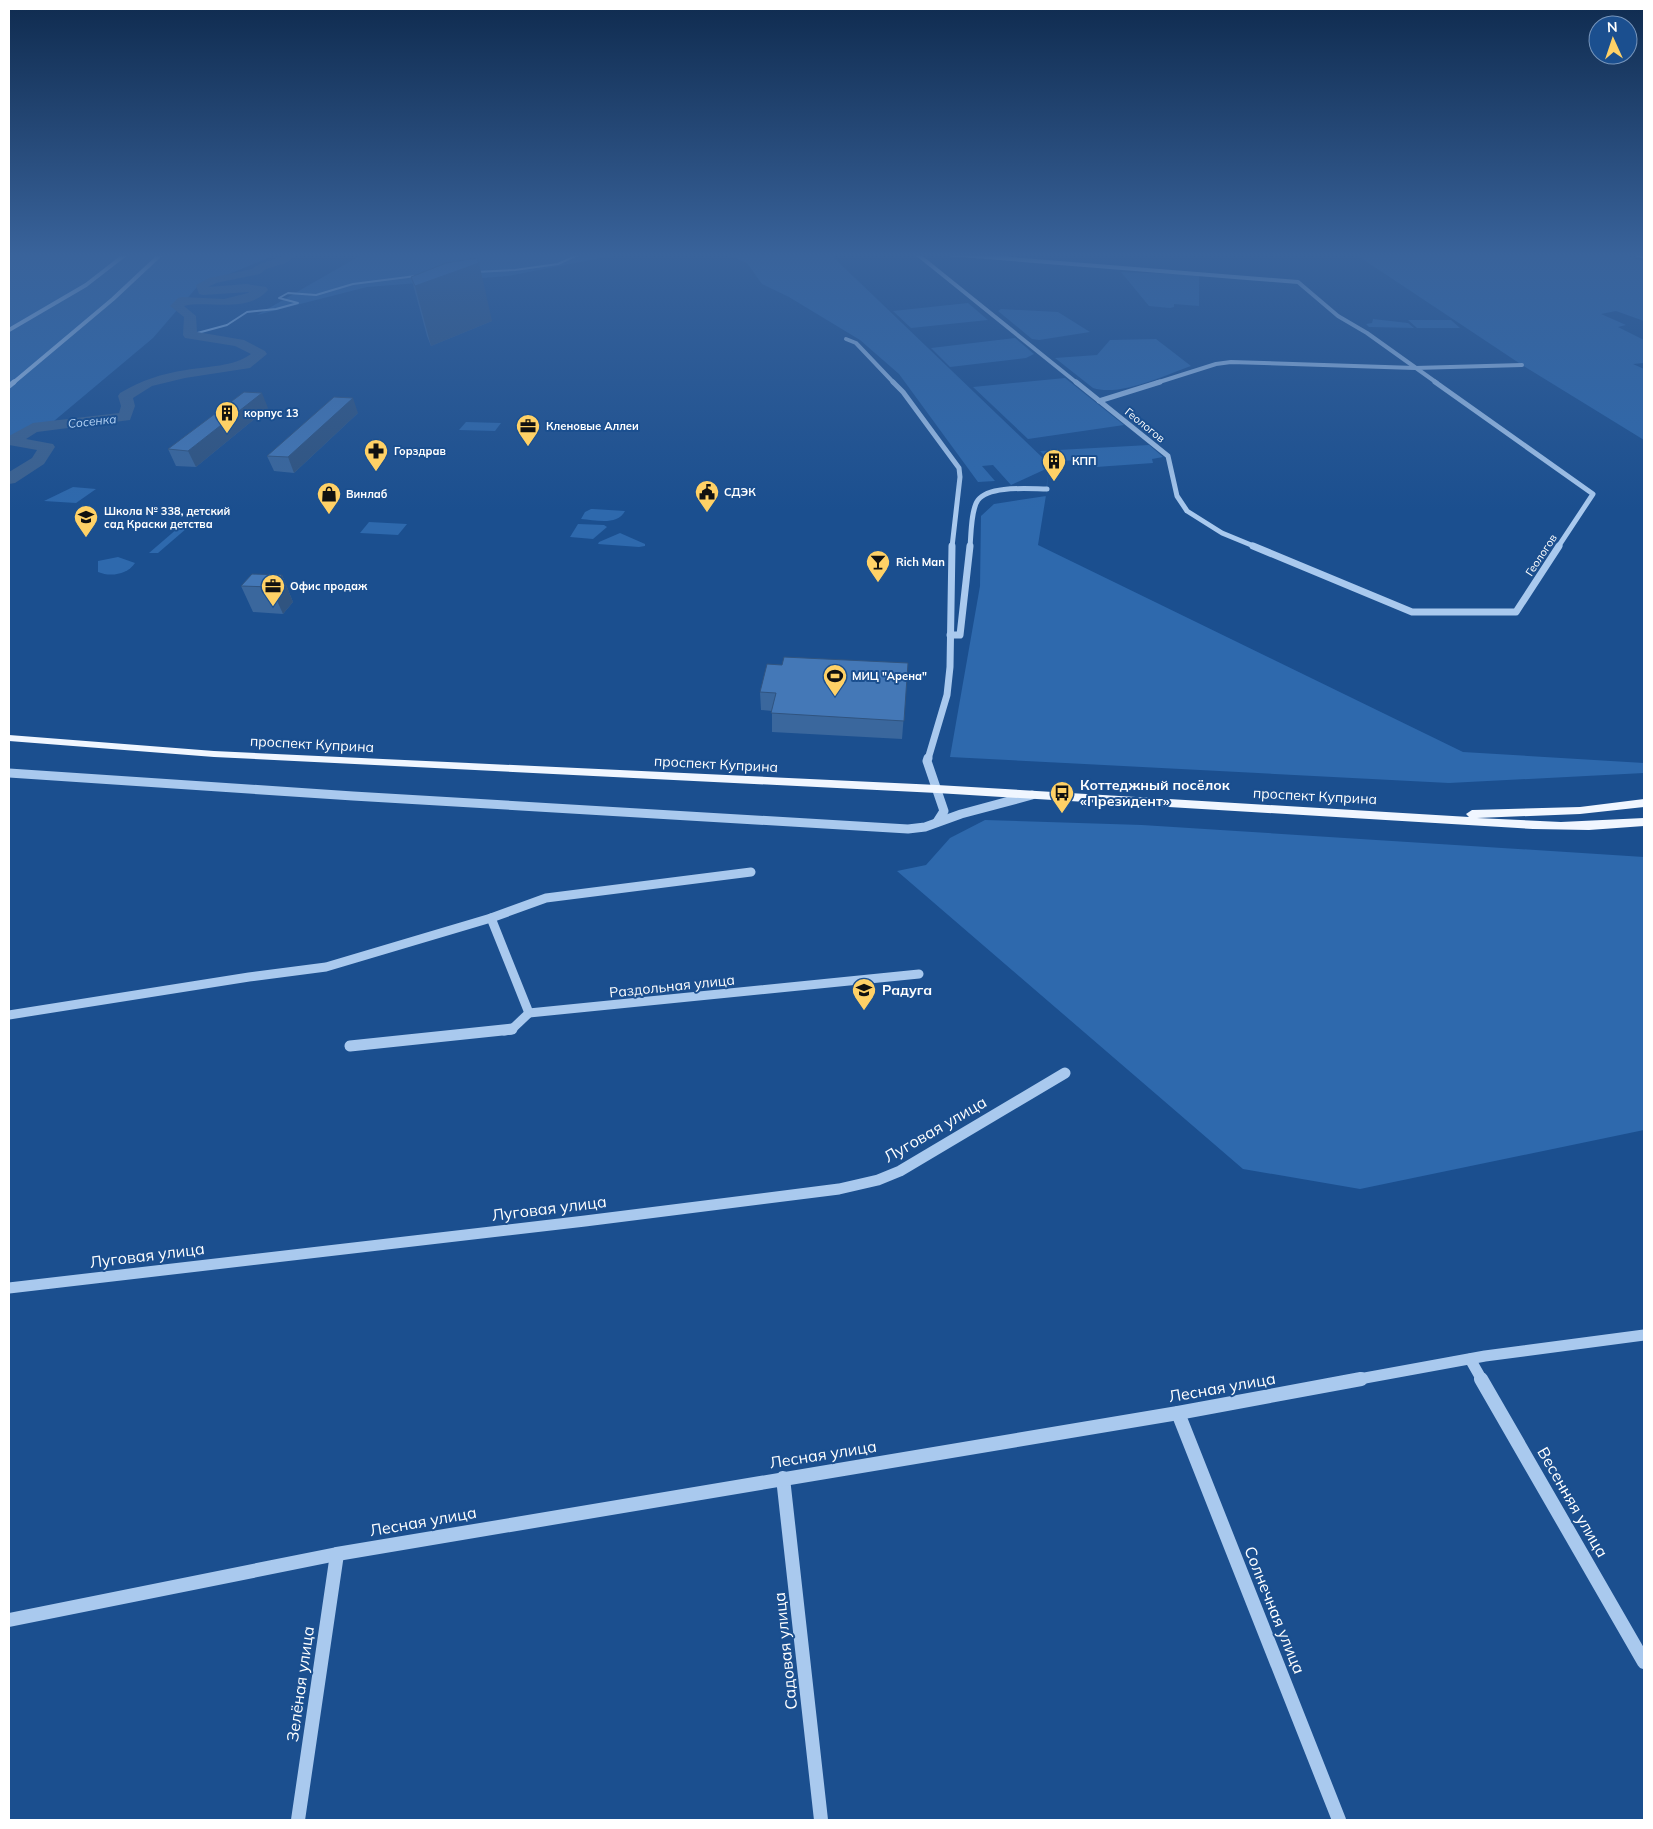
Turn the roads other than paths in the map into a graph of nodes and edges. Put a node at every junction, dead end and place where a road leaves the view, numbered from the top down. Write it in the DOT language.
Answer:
graph roads {
  1 [pos="65,339"];
  2 [pos="846,339"];
  3 [pos="1023,339"];
  4 [pos="1376,339"];
  5 [pos="1522,365"];
  6 [pos="1415,368"];
  7 [pos="9,386"];
  8 [pos="1099,401"];
  9 [pos="1047,489"];
  10 [pos="950,635"];
  11 [pos="9,738"];
  12 [pos="9,772"];
  13 [pos="937,789"];
  14 [pos="1033,795"];
  15 [pos="1644,803"];
  16 [pos="1422,816"];
  17 [pos="937,822"];
  18 [pos="1644,822"];
  19 [pos="751,872"];
  20 [pos="491,918"];
  21 [pos="918,974"];
  22 [pos="529,1014"];
  23 [pos="9,1015"];
  24 [pos="350,1046"];
  25 [pos="1065,1073"];
  26 [pos="9,1288"];
  27 [pos="1644,1335"];
  28 [pos="1470,1359"];
  29 [pos="1178,1414"];
  30 [pos="783,1478"];
  31 [pos="337,1554"];
  32 [pos="9,1620"];
  33 [pos="1644,1662"];
  34 [pos="298,1820"];
  35 [pos="821,1820"];
  36 [pos="1339,1820"];
  1 -- 7 [label="street"];
  2 -- 10 [label="street"];
  3 -- 8 [label="street, Геологов"];
  4 -- 6 [label="street, Геологов"];
  5 -- 6 [label="street"];
  6 -- 8 [label="street"];
  6 -- 8 [label="street, Геологов"];
  9 -- 10 [label="street"];
  10 -- 13 [label="street"];
  11 -- 13 [label="main road, проспект Куприна"];
  12 -- 17 [label="street"];
  13 -- 14 [label="main road, проспект Куприна"];
  13 -- 17 [label="street"];
  14 -- 16 [label="main road, проспект Куприна"];
  14 -- 17 [label="street"];
  15 -- 16 [label="main road, проспект Куприна"];
  16 -- 18 [label="main road, проспект Куприна"];
  19 -- 20 [label="street"];
  20 -- 22 [label="street"];
  20 -- 23 [label="street"];
  21 -- 22 [label="street, Раздольная улица"];
  22 -- 24 [label="street"];
  25 -- 26 [label="street, Луговая улица"];
  27 -- 28 [label="street, Лесная улица"];
  28 -- 29 [label="street, Лесная улица"];
  28 -- 33 [label="street, Весенняя улица"];
  29 -- 30 [label="street, Лесная улица"];
  29 -- 36 [label="street, Солнечная улица"];
  30 -- 31 [label="street, Лесная улица"];
  30 -- 35 [label="street, Садовая улица"];
  31 -- 32 [label="street, Лесная улица"];
  31 -- 34 [label="street, Зелёная улица"];
}
